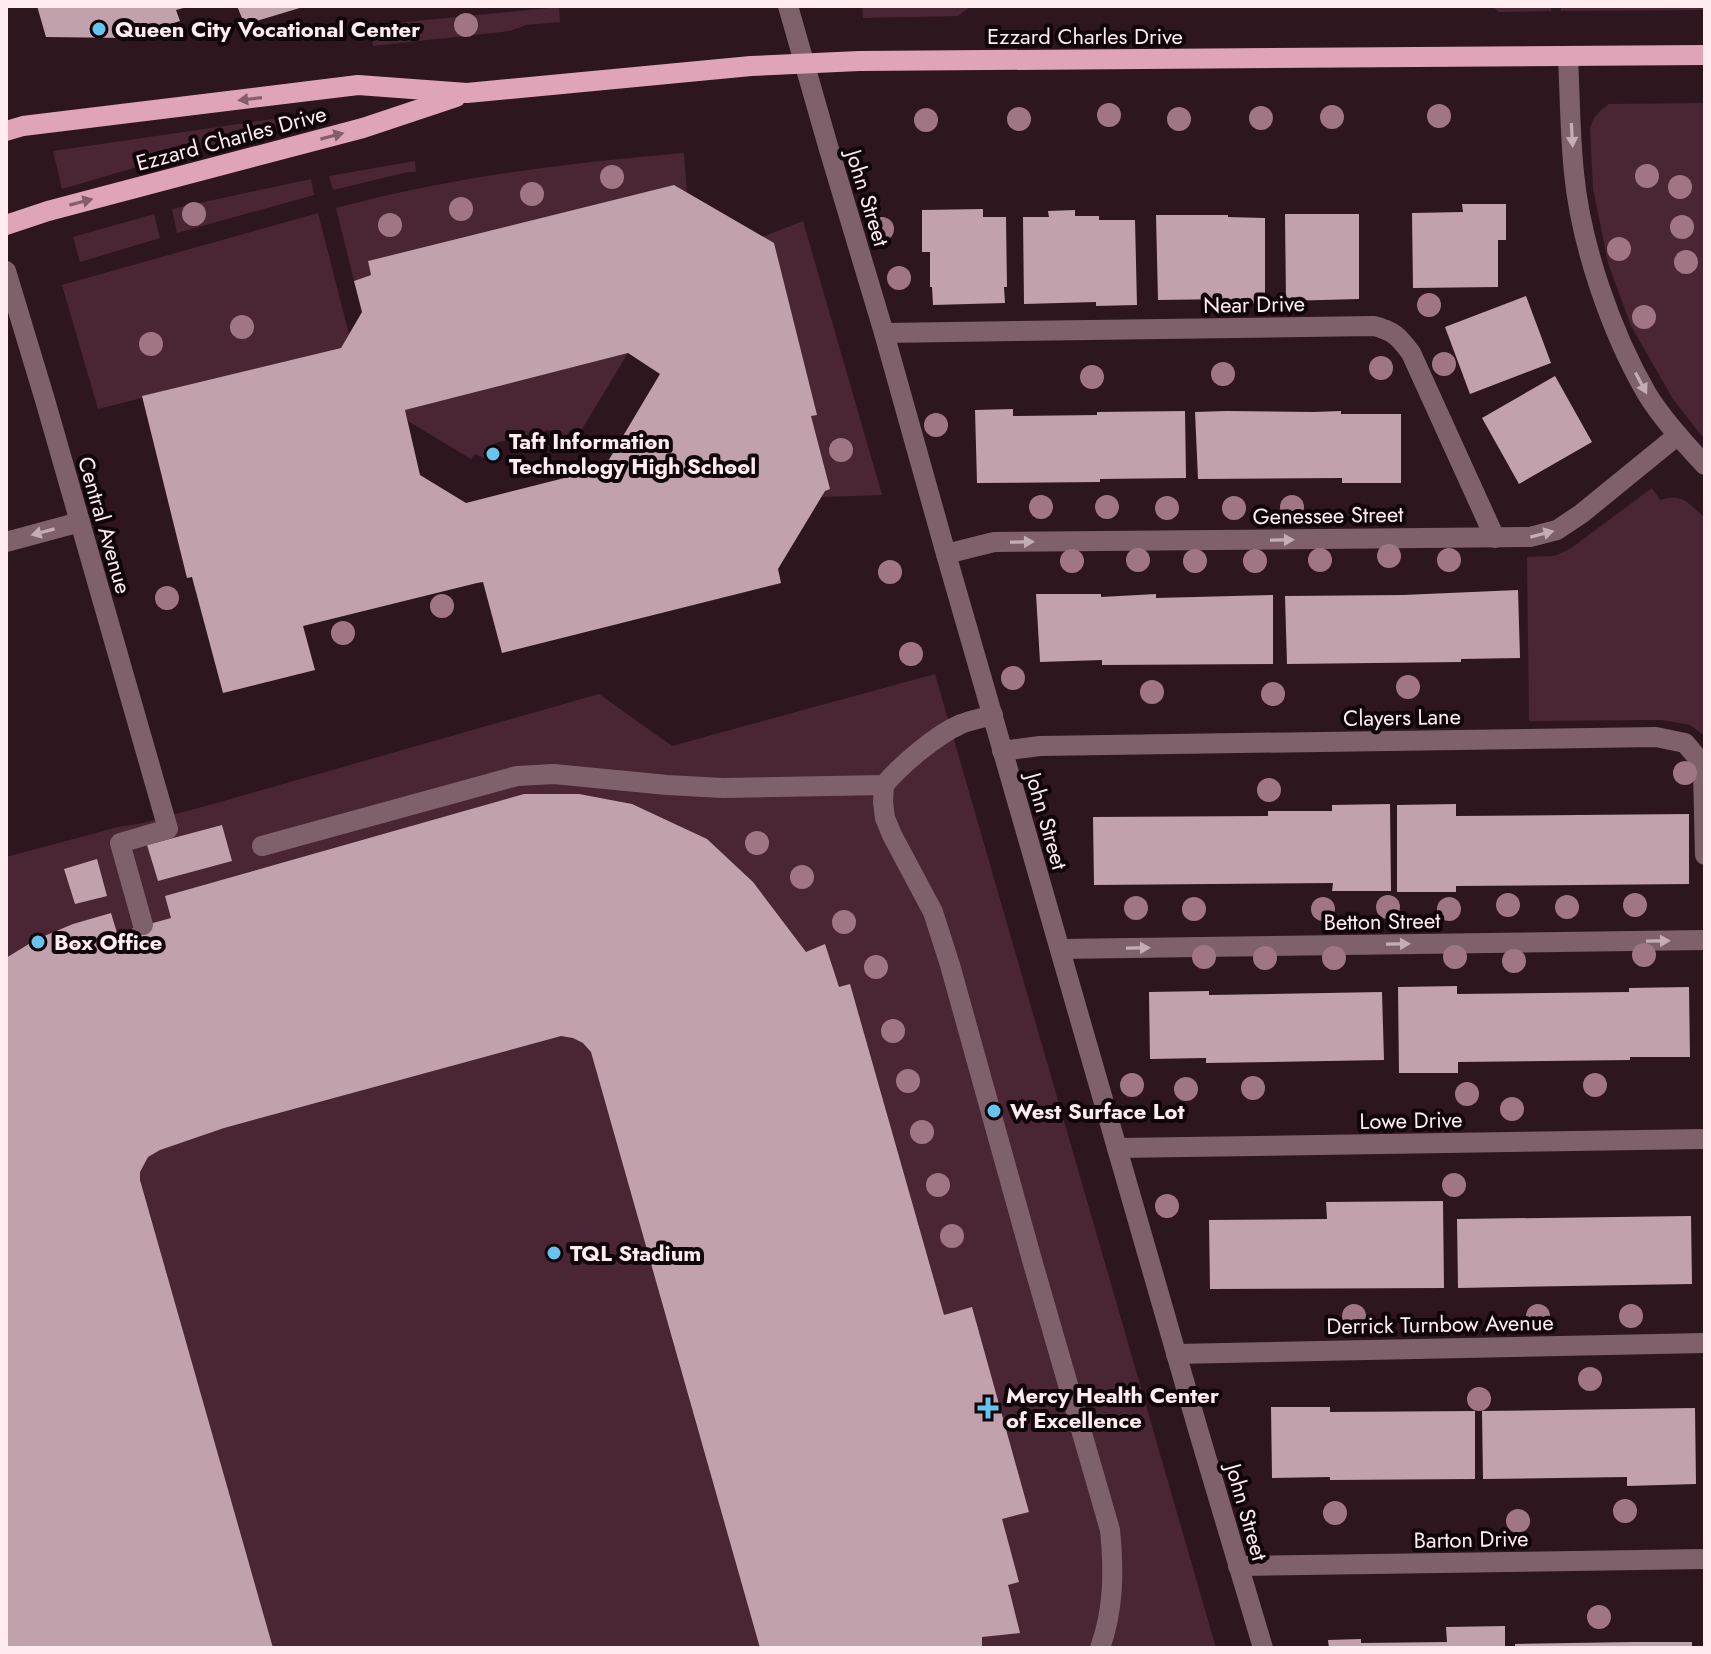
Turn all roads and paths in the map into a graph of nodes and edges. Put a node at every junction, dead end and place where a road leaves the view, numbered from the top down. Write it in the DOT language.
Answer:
graph roads {
  1 [pos="788,6"];
  2 [pos="1705,55"];
  3 [pos="1568,57"];
  4 [pos="804,64"];
  5 [pos="467,93"];
  6 [pos="6,131"];
  7 [pos="6,225"];
  8 [pos="6,271"];
  9 [pos="884,333"];
  10 [pos="1678,435"];
  11 [pos="1705,465"];
  12 [pos="80,522"];
  13 [pos="1495,538"];
  14 [pos="6,542"];
  15 [pos="946,554"];
  16 [pos="993,715"];
  17 [pos="1002,751"];
  18 [pos="884,785"];
  19 [pos="262,846"];
  20 [pos="1705,855"];
  21 [pos="143,925"];
  22 [pos="1705,940"];
  23 [pos="1060,949"];
  24 [pos="1705,1139"];
  25 [pos="1117,1148"];
  26 [pos="1705,1343"];
  27 [pos="1176,1354"];
  28 [pos="1705,1559"];
  29 [pos="1238,1566"];
  30 [pos="1100,1648"];
  31 [pos="1263,1648"];
  1 -- 4 [label="street, John Street"];
  2 -- 3 [label="main road, Ezzard Charles Drive"];
  3 -- 4 [label="main road, Ezzard Charles Drive"];
  3 -- 10 [label="street, one-way"];
  4 -- 5 [label="main road, Ezzard Charles Drive"];
  4 -- 9 [label="street, John Street"];
  5 -- 6 [label="main road, Ezzard Charles Drive, one-way"];
  7 -- 5 [label="main road, Ezzard Charles Drive, one-way"];
  8 -- 12 [label="street, Central Avenue"];
  9 -- 13 [label="street, Near Drive"];
  9 -- 15 [label="street, John Street"];
  10 -- 11 [label="street"];
  13 -- 10 [label="street, Genessee Street, one-way"];
  12 -- 14 [label="street, one-way"];
  12 -- 21 [label="street, Central Avenue"];
  15 -- 13 [label="street, Genessee Street, one-way"];
  15 -- 16 [label="street, John Street"];
  16 -- 17 [label="street, John Street"];
  16 -- 18 [label="street"];
  17 -- 20 [label="street, Clayers Lane"];
  17 -- 23 [label="street, John Street"];
  18 -- 19 [label="street"];
  18 -- 30 [label="street"];
  23 -- 22 [label="street, Betton Street, one-way"];
  23 -- 25 [label="street, John Street"];
  24 -- 25 [label="street, Lowe Drive"];
  25 -- 27 [label="street, John Street"];
  26 -- 27 [label="street, Derrick Turnbow Avenue"];
  27 -- 29 [label="street, John Street"];
  28 -- 29 [label="street, Barton Drive"];
  29 -- 31 [label="street, John Street"];
}
